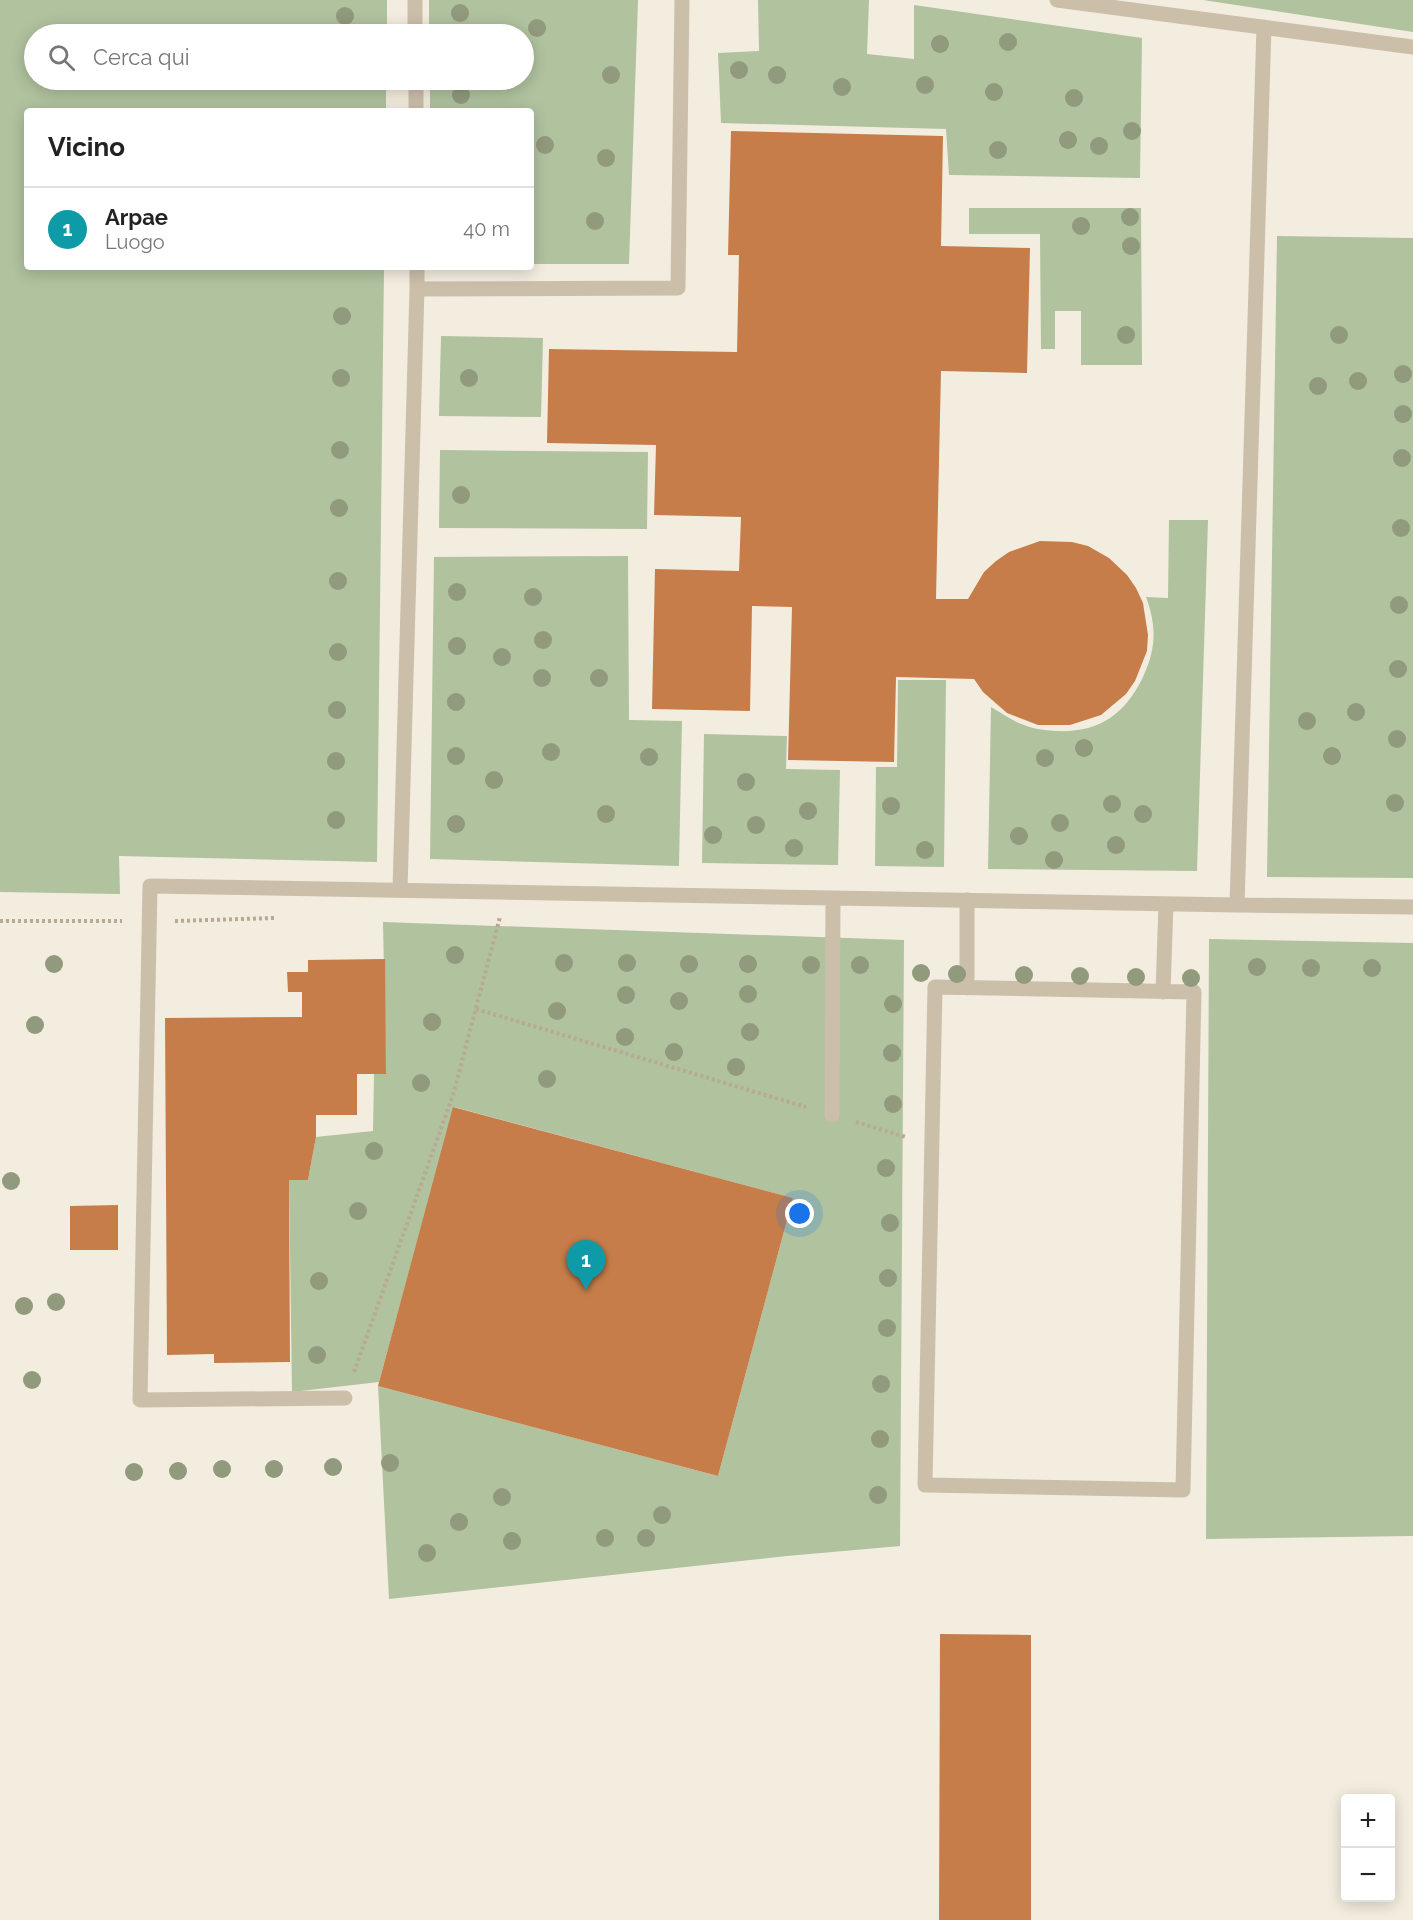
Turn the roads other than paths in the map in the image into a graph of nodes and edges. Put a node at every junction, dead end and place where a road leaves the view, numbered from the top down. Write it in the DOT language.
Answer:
graph roads {
  1 [pos="415,0"];
  2 [pos="682,0"];
  3 [pos="1057,0"];
  4 [pos="415,24"];
  5 [pos="1264,27"];
  6 [pos="1413,47"];
  7 [pos="416,90"];
  8 [pos="416,108"];
  9 [pos="417,270"];
  10 [pos="417,289"];
  11 [pos="400,890"];
  12 [pos="833,898"];
  13 [pos="967,900"];
  14 [pos="1166,904"];
  15 [pos="1237,905"];
  16 [pos="1413,907"];
  17 [pos="967,988"];
  18 [pos="1163,992"];
  19 [pos="832,1115"];
  20 [pos="345,1398"];
  1 -- 4 [label="lane"];
  2 -- 10 [label="lane"];
  3 -- 5 [label="lane"];
  5 -- 6 [label="lane"];
  5 -- 15 [label="lane"];
  7 -- 8 [label="lane"];
  9 -- 10 [label="lane"];
  10 -- 11 [label="lane"];
  11 -- 12 [label="lane"];
  11 -- 20 [label="lane"];
  12 -- 13 [label="lane"];
  12 -- 19 [label="lane"];
  13 -- 14 [label="lane"];
  13 -- 17 [label="lane"];
  14 -- 15 [label="lane"];
  14 -- 18 [label="lane"];
  15 -- 16 [label="lane"];
  17 -- 18 [label="lane"];
  17 -- 18 [label="lane"];
}
